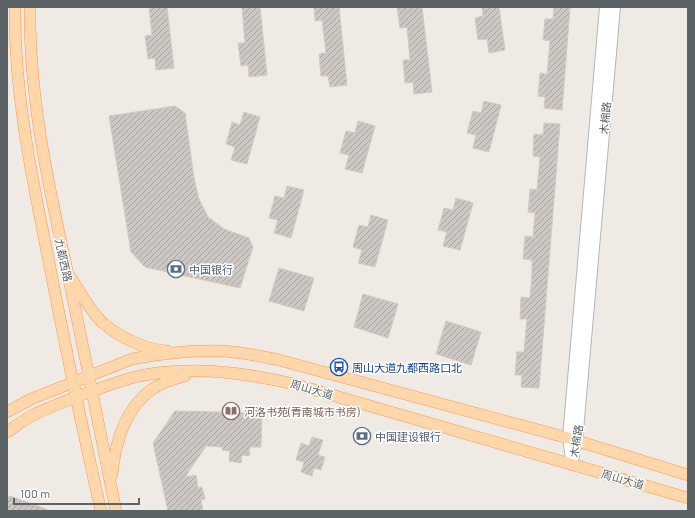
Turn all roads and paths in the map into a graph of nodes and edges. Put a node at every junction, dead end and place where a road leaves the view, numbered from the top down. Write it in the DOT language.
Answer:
graph roads {
  1 [pos="15,7"];
  2 [pos="30,7"];
  3 [pos="604,7"];
  4 [pos="615,7"];
  5 [pos="67,271"];
  6 [pos="196,352"];
  7 [pos="206,371"];
  8 [pos="88,376"];
  9 [pos="72,382"];
  10 [pos="91,392"];
  11 [pos="75,397"];
  12 [pos="7,412"];
  13 [pos="7,432"];
  14 [pos="573,440"];
  15 [pos="572,465"];
  16 [pos="688,475"];
  17 [pos="112,487"];
  18 [pos="688,498"];
  19 [pos="101,511"];
  20 [pos="116,511"];
  1 -- 9 [label="main road, 九都西路"];
  2 -- 5 [label="main road, 九都西路"];
  3 -- 14 [label="main road, 木棉路"];
  4 -- 14 [label="main road, 木棉路"];
  5 -- 6 [label="main road"];
  5 -- 8 [label="main road, 九都西路"];
  6 -- 8 [label="main road, 周山大道"];
  6 -- 14 [label="main road, 周山大道"];
  7 -- 10 [label="main road, 周山大道"];
  7 -- 15 [label="main road, 周山大道"];
  7 -- 17 [label="main road"];
  8 -- 9 [label="main road, 周山大道"];
  8 -- 10 [label="main road, 九都西路"];
  9 -- 11 [label="main road, 九都西路"];
  9 -- 12 [label="main road, 周山大道"];
  10 -- 11 [label="main road, 周山大道"];
  10 -- 17 [label="main road, 九都西路"];
  11 -- 13 [label="main road, 周山大道"];
  11 -- 19 [label="main road, 九都西路"];
  14 -- 15 [label="main road, 木棉路"];
  14 -- 16 [label="main road, 周山大道"];
  15 -- 18 [label="main road, 周山大道"];
  17 -- 20 [label="main road, 九都西路"];
}
